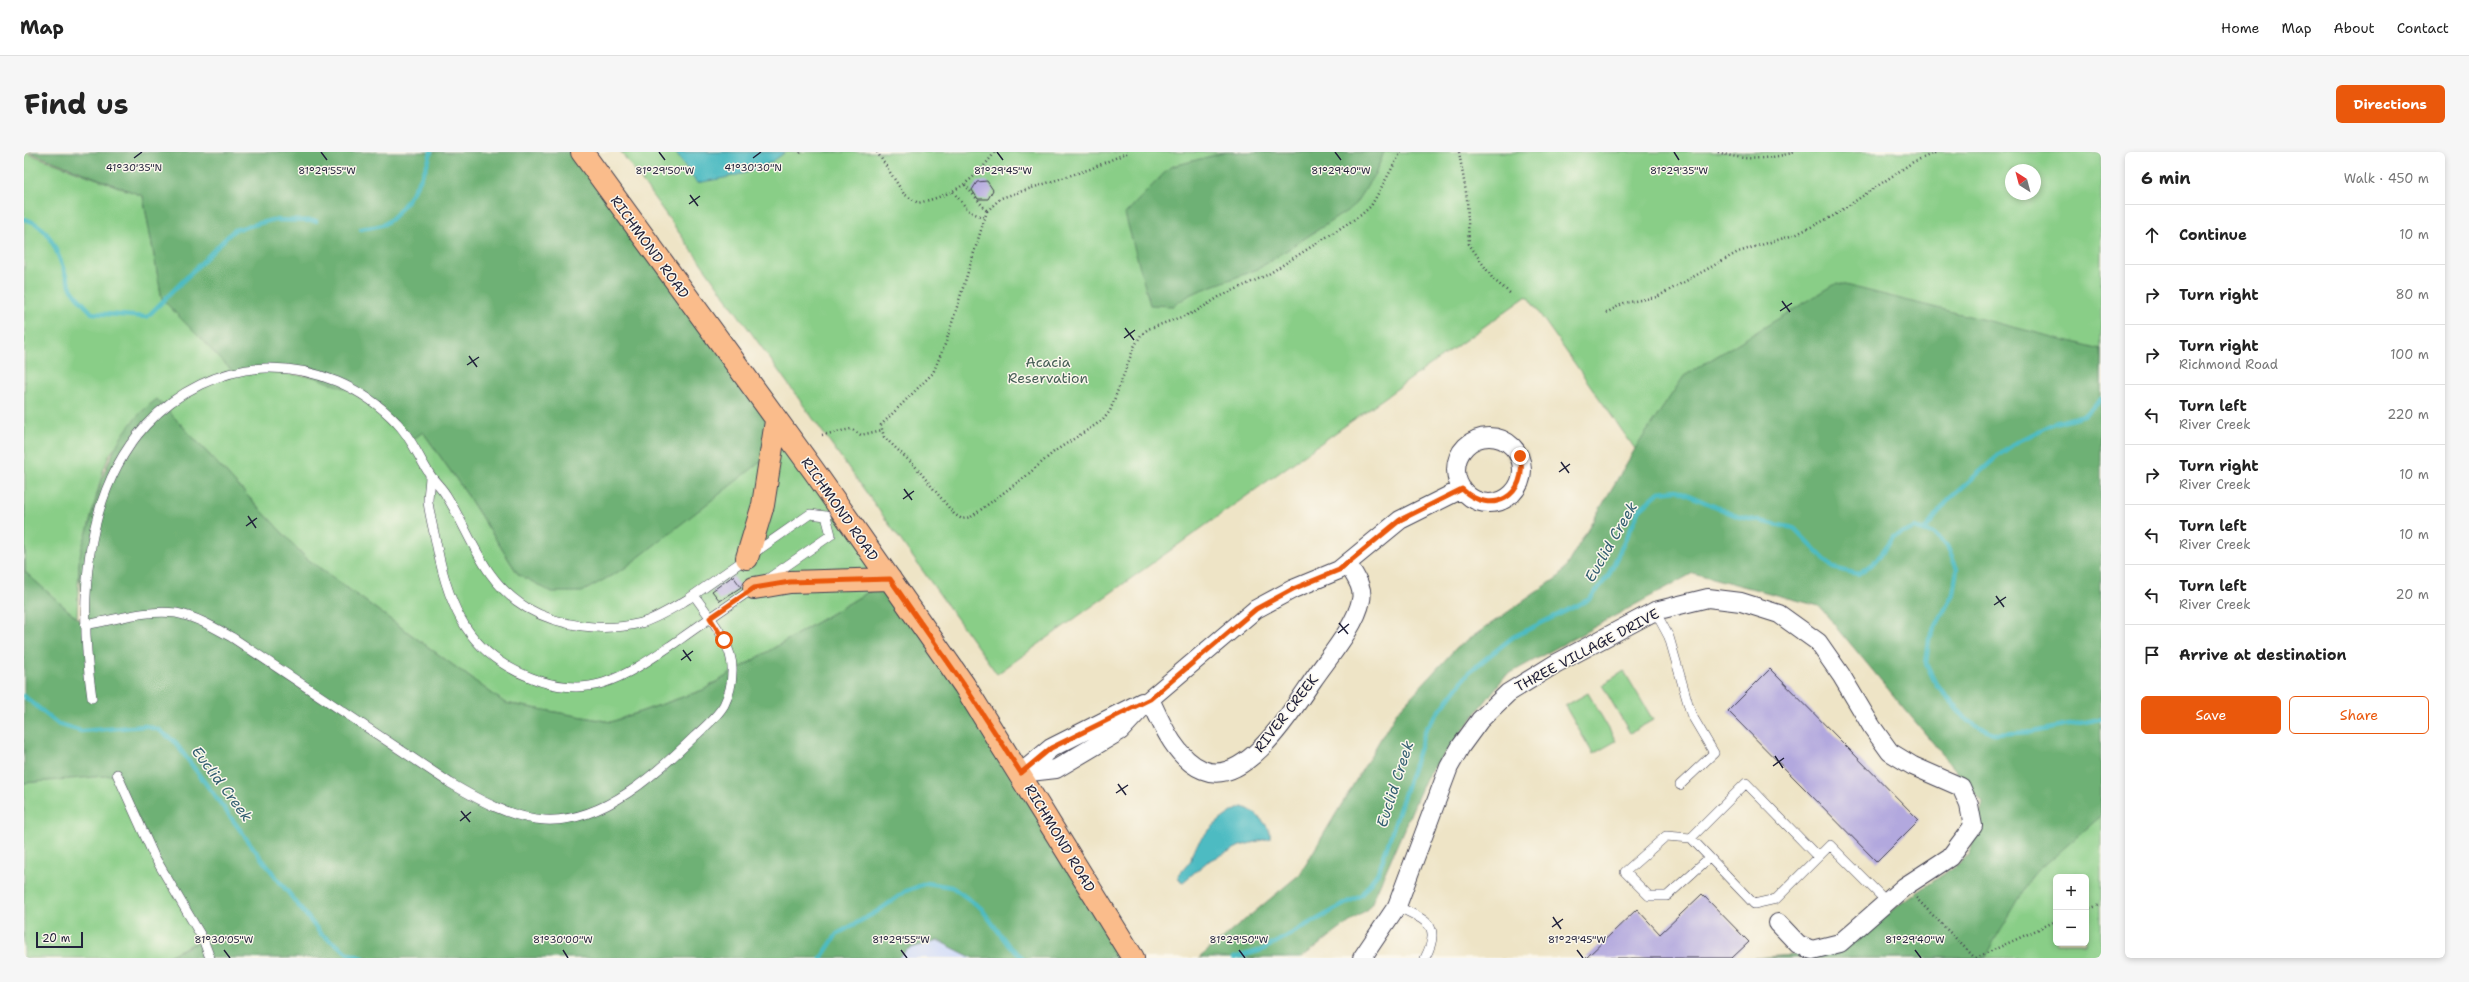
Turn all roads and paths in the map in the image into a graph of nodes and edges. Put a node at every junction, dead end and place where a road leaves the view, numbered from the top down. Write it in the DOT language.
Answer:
graph roads {
  1 [pos="582,152"];
  2 [pos="877,152"];
  3 [pos="995,152"];
  4 [pos="1129,152"];
  5 [pos="1401,152"];
  6 [pos="1459,152"];
  7 [pos="1718,152"];
  8 [pos="1796,152"];
  9 [pos="1937,152"];
  10 [pos="966,185"];
  11 [pos="953,192"];
  12 [pos="987,211"];
  13 [pos="985,218"];
  14 [pos="1511,294"];
  15 [pos="1606,313"];
  16 [pos="776,421"];
  17 [pos="882,430"];
  18 [pos="822,435"];
  19 [pos="430,475"];
  20 [pos="1462,489"];
  21 [pos="748,558"];
  22 [pos="1348,564"];
  23 [pos="890,579"];
  24 [pos="754,588"];
  25 [pos="694,595"];
  26 [pos="1655,611"];
  27 [pos="710,618"];
  28 [pos="85,625"];
  29 [pos="92,698"];
  30 [pos="1150,699"];
  31 [pos="1021,773"];
  32 [pos="117,774"];
  33 [pos="1680,785"];
  34 [pos="1691,838"];
  35 [pos="1818,857"];
  36 [pos="1709,858"];
  37 [pos="1904,887"];
  38 [pos="1887,902"];
  39 [pos="2101,905"];
  40 [pos="1398,906"];
  41 [pos="2089,908"];
  42 [pos="2053,922"];
  43 [pos="1778,923"];
  44 [pos="210,958"];
  45 [pos="1133,958"];
  46 [pos="1362,958"];
  47 [pos="1425,958"];
  48 [pos="1975,958"];
  1 -- 16 [label="main road, RICHMOND ROAD"];
  2 -- 11 [label="path"];
  3 -- 10 [label="path"];
  4 -- 12 [label="path"];
  5 -- 17 [label="path"];
  6 -- 14 [label="path"];
  7 -- 8 [label="path"];
  9 -- 15 [label="path"];
  10 -- 11 [label="path"];
  10 -- 12 [label="path"];
  11 -- 13 [label="path"];
  12 -- 13 [label="path"];
  13 -- 17 [label="path"];
  16 -- 21 [label="main road"];
  16 -- 23 [label="main road, RICHMOND ROAD"];
  17 -- 18 [label="path"];
  19 -- 25 [label="lane"];
  19 -- 27 [label="lane"];
  19 -- 28 [label="lane"];
  20 -- 22 [label="street"];
  21 -- 24 [label="lane"];
  21 -- 25 [label="lane"];
  22 -- 30 [label="street"];
  22 -- 30 [label="street, RIVER CREEK"];
  23 -- 24 [label="main road"];
  23 -- 31 [label="main road, RICHMOND ROAD"];
  24 -- 27 [label="lane"];
  25 -- 27 [label="lane"];
  26 -- 33 [label="lane"];
  26 -- 37 [label="street, THREE VILLAGE DRIVE"];
  26 -- 40 [label="street, THREE VILLAGE DRIVE"];
  27 -- 28 [label="lane"];
  28 -- 29 [label="lane"];
  30 -- 31 [label="street"];
  31 -- 45 [label="main road, RICHMOND ROAD"];
  32 -- 44 [label="lane"];
  34 -- 35 [label="lane"];
  34 -- 36 [label="lane"];
  34 -- 36 [label="lane"];
  35 -- 36 [label="lane"];
  35 -- 38 [label="lane"];
  37 -- 38 [label="street, THREE VILLAGE DRIVE"];
  37 -- 48 [label="path"];
  38 -- 43 [label="street, THREE VILLAGE DRIVE"];
  39 -- 41 [label="path"];
  40 -- 46 [label="street, THREE VILLAGE DRIVE"];
  40 -- 47 [label="lane"];
  42 -- 48 [label="path"];
}
